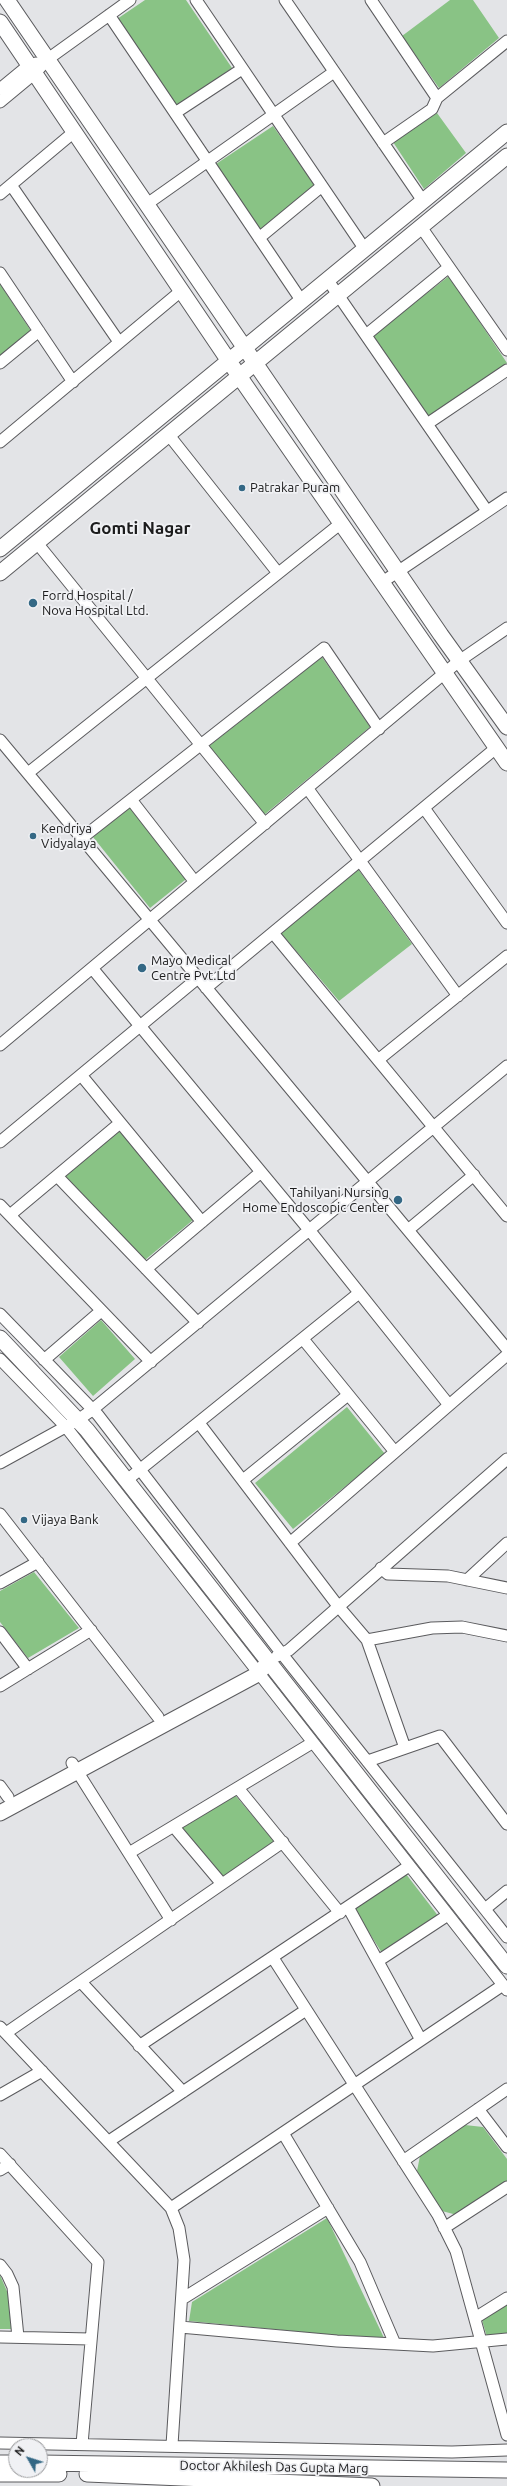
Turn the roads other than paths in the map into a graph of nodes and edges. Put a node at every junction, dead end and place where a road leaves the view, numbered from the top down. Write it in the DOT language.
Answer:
graph roads {
  1 [pos="7,0"];
  2 [pos="130,0"];
  3 [pos="196,0"];
  4 [pos="285,0"];
  5 [pos="371,0"];
  6 [pos="109,15"];
  7 [pos="0,22"];
  8 [pos="507,41"];
  9 [pos="48,59"];
  10 [pos="242,68"];
  11 [pos="32,69"];
  12 [pos="334,72"];
  13 [pos="0,89"];
  14 [pos="437,98"];
  15 [pos="0,102"];
  16 [pos="175,113"];
  17 [pos="273,115"];
  18 [pos="74,132"];
  19 [pos="507,132"];
  20 [pos="383,144"];
  21 [pos="208,162"];
  22 [pos="505,162"];
  23 [pos="11,185"];
  24 [pos="322,186"];
  25 [pos="0,194"];
  26 [pos="423,201"];
  27 [pos="147,204"];
  28 [pos="421,227"];
  29 [pos="259,238"];
  30 [pos="364,248"];
  31 [pos="449,267"];
  32 [pos="0,273"];
  33 [pos="327,279"];
  34 [pos="181,291"];
  35 [pos="338,295"];
  36 [pos="301,300"];
  37 [pos="39,331"];
  38 [pos="366,335"];
  39 [pos="119,342"];
  40 [pos="244,347"];
  41 [pos="507,350"];
  42 [pos="228,360"];
  43 [pos="0,363"];
  44 [pos="256,363"];
  45 [pos="507,370"];
  46 [pos="239,376"];
  47 [pos="73,382"];
  48 [pos="427,424"];
  49 [pos="168,434"];
  50 [pos="0,442"];
  51 [pos="507,498"];
  52 [pos="487,511"];
  53 [pos="340,524"];
  54 [pos="37,543"];
  55 [pos="0,549"];
  56 [pos="398,572"];
  57 [pos="0,573"];
  58 [pos="278,573"];
  59 [pos="380,583"];
  60 [pos="507,628"];
  61 [pos="459,661"];
  62 [pos="444,675"];
  63 [pos="147,678"];
  64 [pos="507,727"];
  65 [pos="379,730"];
  66 [pos="0,740"];
  67 [pos="201,744"];
  68 [pos="496,748"];
  69 [pos="507,764"];
  70 [pos="28,773"];
  71 [pos="308,789"];
  72 [pos="132,801"];
  73 [pos="424,808"];
  74 [pos="265,824"];
  75 [pos="82,838"];
  76 [pos="360,861"];
  77 [pos="195,882"];
  78 [pos="149,920"];
  79 [pos="507,923"];
  80 [pos="273,933"];
  81 [pos="507,956"];
  82 [pos="92,968"];
  83 [pos="198,978"];
  84 [pos="206,988"];
  85 [pos="458,996"];
  86 [pos="140,1026"];
  87 [pos="0,1045"];
  88 [pos="378,1060"];
  89 [pos="505,1071"];
  90 [pos="81,1075"];
  91 [pos="120,1123"];
  92 [pos="434,1127"];
  93 [pos="0,1142"];
  94 [pos="261,1172"];
  95 [pos="57,1176"];
  96 [pos="474,1176"];
  97 [pos="368,1183"];
  98 [pos="0,1205"];
  99 [pos="10,1215"];
  100 [pos="507,1216"];
  101 [pos="202,1222"];
  102 [pos="408,1230"];
  103 [pos="310,1231"];
  104 [pos="146,1269"];
  105 [pos="359,1293"];
  106 [pos="101,1311"];
  107 [pos="0,1314"];
  108 [pos="198,1323"];
  109 [pos="0,1338"];
  110 [pos="302,1339"];
  111 [pos="507,1349"];
  112 [pos="507,1355"];
  113 [pos="0,1359"];
  114 [pos="44,1360"];
  115 [pos="150,1362"];
  116 [pos="348,1395"];
  117 [pos="449,1405"];
  118 [pos="92,1410"];
  119 [pos="199,1423"];
  120 [pos="72,1424"];
  121 [pos="396,1452"];
  122 [pos="507,1459"];
  123 [pos="0,1463"];
  124 [pos="140,1470"];
  125 [pos="127,1480"];
  126 [pos="243,1480"];
  127 [pos="0,1514"];
  128 [pos="290,1543"];
  129 [pos="507,1543"];
  130 [pos="38,1562"];
  131 [pos="381,1568"];
  132 [pos="467,1580"];
  133 [pos="0,1583"];
  134 [pos="507,1588"];
  135 [pos="338,1606"];
  136 [pos="90,1630"];
  137 [pos="0,1632"];
  138 [pos="507,1636"];
  139 [pos="367,1640"];
  140 [pos="282,1654"];
  141 [pos="269,1661"];
  142 [pos="28,1668"];
  143 [pos="255,1671"];
  144 [pos="0,1686"];
  145 [pos="158,1717"];
  146 [pos="312,1743"];
  147 [pos="405,1748"];
  148 [pos="368,1761"];
  149 [pos="75,1767"];
  150 [pos="238,1788"];
  151 [pos="3,1795"];
  152 [pos="0,1814"];
  153 [pos="507,1824"];
  154 [pos="174,1827"];
  155 [pos="283,1842"];
  156 [pos="129,1854"];
  157 [pos="409,1866"];
  158 [pos="222,1884"];
  159 [pos="507,1891"];
  160 [pos="485,1909"];
  161 [pos="344,1910"];
  162 [pos="448,1915"];
  163 [pos="171,1920"];
  164 [pos="507,1937"];
  165 [pos="274,1958"];
  166 [pos="378,1961"];
  167 [pos="507,1966"];
  168 [pos="81,1982"];
  169 [pos="505,1988"];
  170 [pos="306,2010"];
  171 [pos="3,2030"];
  172 [pos="421,2040"];
  173 [pos="139,2046"];
  174 [pos="42,2071"];
  175 [pos="354,2086"];
  176 [pos="507,2089"];
  177 [pos="183,2092"];
  178 [pos="0,2095"];
  179 [pos="478,2109"];
  180 [pos="284,2133"];
  181 [pos="109,2141"];
  182 [pos="507,2147"];
  183 [pos="0,2154"];
  184 [pos="403,2161"];
  185 [pos="5,2167"];
  186 [pos="507,2187"];
  187 [pos="171,2208"];
  188 [pos="328,2208"];
  189 [pos="444,2228"];
  190 [pos="0,2265"];
  191 [pos="507,2298"];
  192 [pos="182,2299"];
  193 [pos="475,2318"];
  194 [pos="180,2327"];
  195 [pos="0,2337"];
  196 [pos="18,2338"];
  197 [pos="90,2339"];
  198 [pos="507,2339"];
  199 [pos="482,2342"];
  200 [pos="395,2344"];
  201 [pos="507,2435"];
  202 [pos="0,2443"];
  203 [pos="82,2444"];
  204 [pos="172,2445"];
  205 [pos="238,2447"];
  206 [pos="507,2450"];
  207 [pos="48,2463"];
  208 [pos="230,2470"];
  209 [pos="507,2470"];
  210 [pos="48,2472"];
  211 [pos="362,2486"];
  212 [pos="372,2486"];
  1 -- 9 [label="street"];
  2 -- 6 [label="street"];
  3 -- 10 [label="street"];
  4 -- 12 [label="street"];
  5 -- 14 [label="street"];
  6 -- 9 [label="street"];
  6 -- 16 [label="street"];
  7 -- 11 [label="street"];
  8 -- 14 [label="street"];
  9 -- 11 [label="street"];
  9 -- 27 [label="street"];
  10 -- 16 [label="street"];
  10 -- 17 [label="street"];
  11 -- 13 [label="street"];
  11 -- 15 [label="street"];
  11 -- 18 [label="street"];
  12 -- 17 [label="street"];
  12 -- 20 [label="street"];
  14 -- 20 [label="street"];
  16 -- 21 [label="street"];
  17 -- 21 [label="street"];
  17 -- 24 [label="street"];
  18 -- 23 [label="street"];
  18 -- 34 [label="street"];
  19 -- 26 [label="street"];
  20 -- 26 [label="street"];
  21 -- 27 [label="street"];
  21 -- 29 [label="street"];
  22 -- 28 [label="street"];
  23 -- 25 [label="street"];
  23 -- 39 [label="street"];
  24 -- 29 [label="street"];
  24 -- 30 [label="street"];
  26 -- 30 [label="street"];
  27 -- 40 [label="street"];
  28 -- 31 [label="street"];
  28 -- 35 [label="street"];
  29 -- 36 [label="street"];
  30 -- 33 [label="street"];
  31 -- 38 [label="street"];
  31 -- 41 [label="street"];
  32 -- 37 [label="street"];
  33 -- 35 [label="street"];
  33 -- 36 [label="street"];
  34 -- 39 [label="street"];
  34 -- 42 [label="street"];
  35 -- 38 [label="street"];
  35 -- 44 [label="street"];
  36 -- 40 [label="street"];
  37 -- 43 [label="street"];
  37 -- 47 [label="street"];
  38 -- 48 [label="street"];
  39 -- 47 [label="street"];
  40 -- 42 [label="street"];
  40 -- 44 [label="street"];
  42 -- 46 [label="street"];
  42 -- 55 [label="street"];
  44 -- 46 [label="street"];
  44 -- 56 [label="street"];
  45 -- 48 [label="street"];
  46 -- 49 [label="street"];
  46 -- 53 [label="street"];
  47 -- 50 [label="street"];
  48 -- 52 [label="street"];
  49 -- 54 [label="street"];
  49 -- 58 [label="street"];
  51 -- 52 [label="street"];
  52 -- 56 [label="street"];
  53 -- 58 [label="street"];
  53 -- 59 [label="street"];
  54 -- 57 [label="street"];
  54 -- 63 [label="street"];
  56 -- 59 [label="street"];
  56 -- 61 [label="street"];
  58 -- 63 [label="street"];
  59 -- 62 [label="street"];
  60 -- 61 [label="street"];
  61 -- 62 [label="street"];
  61 -- 64 [label="street"];
  62 -- 65 [label="street"];
  62 -- 68 [label="street"];
  63 -- 67 [label="street"];
  63 -- 70 [label="street"];
  65 -- 67 [label="street"];
  65 -- 71 [label="street"];
  66 -- 70 [label="street"];
  67 -- 72 [label="street"];
  67 -- 74 [label="street"];
  68 -- 69 [label="street"];
  68 -- 73 [label="street"];
  70 -- 75 [label="street"];
  71 -- 74 [label="street"];
  71 -- 76 [label="street"];
  72 -- 75 [label="street"];
  72 -- 77 [label="street"];
  73 -- 76 [label="street"];
  73 -- 79 [label="street"];
  74 -- 77 [label="street"];
  75 -- 78 [label="street"];
  76 -- 80 [label="street"];
  76 -- 85 [label="street"];
  77 -- 78 [label="street"];
  78 -- 82 [label="street"];
  78 -- 83 [label="street"];
  80 -- 84 [label="street"];
  80 -- 88 [label="street"];
  81 -- 85 [label="street"];
  82 -- 86 [label="street"];
  82 -- 87 [label="street"];
  83 -- 84 [label="street"];
  83 -- 86 [label="street"];
  84 -- 97 [label="street"];
  85 -- 88 [label="street"];
  86 -- 90 [label="street"];
  86 -- 94 [label="street"];
  88 -- 92 [label="street"];
  89 -- 92 [label="street"];
  90 -- 91 [label="street"];
  90 -- 93 [label="street"];
  91 -- 95 [label="street"];
  91 -- 101 [label="street"];
  92 -- 96 [label="street"];
  92 -- 97 [label="street"];
  94 -- 101 [label="street"];
  94 -- 103 [label="street"];
  95 -- 99 [label="street"];
  95 -- 104 [label="street"];
  96 -- 100 [label="street"];
  96 -- 102 [label="street"];
  97 -- 102 [label="street"];
  97 -- 103 [label="street"];
  98 -- 99 [label="street"];
  99 -- 106 [label="street"];
  101 -- 104 [label="street"];
  102 -- 111 [label="street"];
  103 -- 105 [label="street"];
  103 -- 108 [label="street"];
  104 -- 108 [label="street"];
  105 -- 110 [label="street"];
  105 -- 117 [label="street"];
  106 -- 114 [label="street"];
  106 -- 115 [label="street"];
  107 -- 114 [label="street"];
  108 -- 115 [label="street"];
  109 -- 120 [label="street"];
  110 -- 116 [label="street"];
  110 -- 119 [label="street"];
  112 -- 117 [label="street"];
  113 -- 120 [label="street"];
  114 -- 118 [label="street"];
  115 -- 118 [label="street"];
  116 -- 121 [label="street"];
  116 -- 126 [label="street"];
  117 -- 121 [label="street"];
  118 -- 120 [label="street"];
  118 -- 124 [label="street"];
  119 -- 124 [label="street"];
  119 -- 126 [label="street"];
  120 -- 123 [label="street"];
  120 -- 125 [label="street"];
  120 -- 143 [label="street"];
  121 -- 128 [label="street"];
  122 -- 131 [label="street"];
  124 -- 125 [label="street"];
  124 -- 140 [label="street"];
  125 -- 141 [label="street"];
  126 -- 128 [label="street"];
  127 -- 130 [label="street"];
  128 -- 135 [label="street"];
  129 -- 132 [label="street"];
  130 -- 133 [label="street"];
  130 -- 136 [label="street"];
  131 -- 132 [label="street"];
  131 -- 135 [label="street"];
  132 -- 134 [label="street"];
  135 -- 139 [label="street"];
  135 -- 140 [label="street"];
  136 -- 142 [label="street"];
  136 -- 145 [label="street"];
  137 -- 142 [label="street"];
  138 -- 139 [label="street"];
  139 -- 147 [label="street"];
  140 -- 141 [label="street"];
  140 -- 148 [label="street"];
  141 -- 143 [label="street"];
  141 -- 167 [label="street"];
  142 -- 144 [label="street"];
  143 -- 145 [label="street"];
  143 -- 146 [label="street"];
  143 -- 149 [label="street"];
  145 -- 149 [label="street"];
  146 -- 150 [label="street"];
  146 -- 157 [label="street"];
  147 -- 148 [label="street"];
  147 -- 153 [label="street"];
  148 -- 160 [label="street"];
  149 -- 151 [label="street"];
  149 -- 152 [label="street"];
  149 -- 156 [label="street"];
  150 -- 154 [label="street"];
  150 -- 155 [label="street"];
  154 -- 156 [label="street"];
  154 -- 158 [label="street"];
  155 -- 158 [label="street"];
  155 -- 161 [label="street"];
  156 -- 163 [label="street"];
  157 -- 161 [label="street"];
  157 -- 162 [label="street"];
  158 -- 163 [label="street"];
  159 -- 160 [label="street"];
  160 -- 164 [label="street"];
  161 -- 165 [label="street"];
  161 -- 166 [label="street"];
  162 -- 166 [label="street"];
  162 -- 169 [label="street"];
  163 -- 168 [label="street"];
  165 -- 170 [label="street"];
  165 -- 173 [label="street"];
  166 -- 172 [label="street"];
  168 -- 171 [label="street"];
  168 -- 173 [label="street"];
  169 -- 172 [label="street"];
  170 -- 175 [label="street"];
  170 -- 177 [label="street"];
  171 -- 174 [label="street"];
  172 -- 175 [label="street"];
  173 -- 177 [label="street"];
  174 -- 178 [label="street"];
  174 -- 181 [label="street"];
  175 -- 180 [label="street"];
  175 -- 184 [label="street"];
  176 -- 179 [label="street"];
  177 -- 181 [label="street"];
  179 -- 182 [label="street"];
  179 -- 184 [label="street"];
  180 -- 187 [label="street"];
  180 -- 188 [label="street"];
  181 -- 187 [label="street"];
  183 -- 185 [label="street"];
  184 -- 189 [label="street"];
  185 -- 197 [label="street"];
  186 -- 189 [label="street"];
  187 -- 192 [label="street"];
  188 -- 192 [label="street"];
  188 -- 200 [label="street"];
  189 -- 193 [label="street"];
  190 -- 196 [label="street"];
  191 -- 193 [label="street"];
  192 -- 194 [label="street"];
  193 -- 199 [label="street"];
  194 -- 200 [label="street"];
  194 -- 204 [label="street"];
  195 -- 196 [label="street"];
  196 -- 197 [label="street"];
  197 -- 203 [label="street"];
  198 -- 199 [label="street"];
  199 -- 200 [label="street"];
  199 -- 201 [label="street"];
  202 -- 203 [label="street"];
  203 -- 204 [label="street"];
  204 -- 205 [label="street"];
  205 -- 206 [label="street"];
  205 -- 208 [label="street"];
  207 -- 208 [label="street, Doctor Akhilesh Das Gupta Marg"];
  208 -- 209 [label="street, Doctor Akhilesh Das Gupta Marg"];
  208 -- 210 [label="street, Doctor Akhilesh Das Gupta Marg"];
  208 -- 211 [label="street, Doctor Akhilesh Das Gupta Marg"];
  211 -- 212 [label="street, Doctor Akhilesh Das Gupta Marg"];
}
